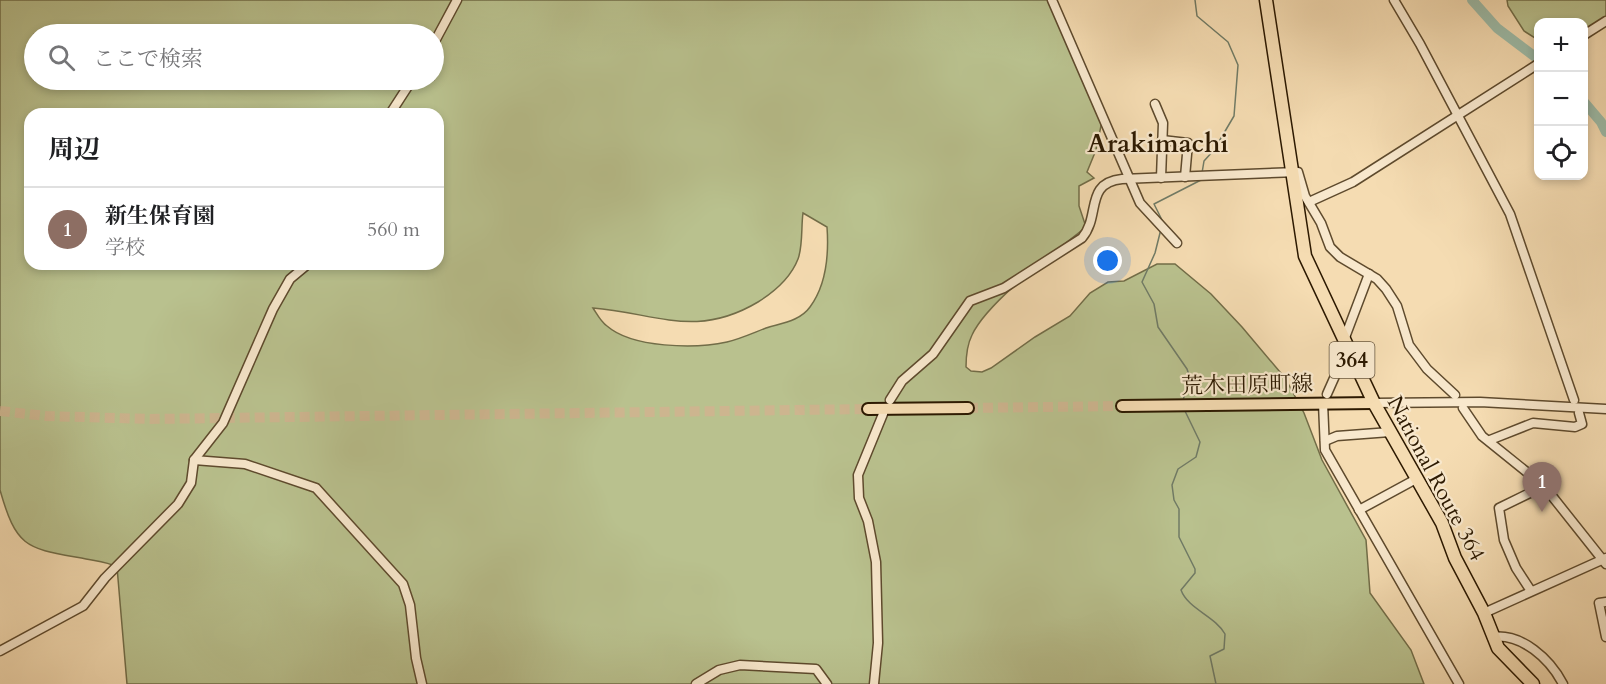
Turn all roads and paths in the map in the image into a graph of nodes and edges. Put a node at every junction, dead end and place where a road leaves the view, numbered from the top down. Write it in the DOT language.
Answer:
graph roads {
  1 [pos="457,0"];
  2 [pos="1052,0"];
  3 [pos="1266,0"];
  4 [pos="1394,0"];
  5 [pos="1606,21"];
  6 [pos="444,24"];
  7 [pos="1588,32"];
  8 [pos="1534,67"];
  9 [pos="406,90"];
  10 [pos="1155,104"];
  11 [pos="394,108"];
  12 [pos="1459,116"];
  13 [pos="1162,140"];
  14 [pos="1291,172"];
  15 [pos="1185,177"];
  16 [pos="1161,178"];
  17 [pos="1128,179"];
  18 [pos="1309,202"];
  19 [pos="1177,243"];
  20 [pos="301,270"];
  21 [pos="1369,274"];
  22 [pos="1345,345"];
  23 [pos="1455,395"];
  24 [pos="1325,398"];
  25 [pos="890,400"];
  26 [pos="1575,400"];
  27 [pos="1374,403"];
  28 [pos="1122,406"];
  29 [pos="968,408"];
  30 [pos="1463,408"];
  31 [pos="868,409"];
  32 [pos="1606,409"];
  33 [pos="1579,412"];
  34 [pos="883,414"];
  35 [pos="1390,432"];
  36 [pos="1490,440"];
  37 [pos="1325,441"];
  38 [pos="194,460"];
  39 [pos="1418,478"];
  40 [pos="1544,486"];
  41 [pos="1359,510"];
  42 [pos="1605,561"];
  43 [pos="1531,591"];
  44 [pos="1606,602"];
  45 [pos="1484,613"];
  46 [pos="1492,637"];
  47 [pos="1606,637"];
  48 [pos="0,651"];
  49 [pos="422,684"];
  50 [pos="696,684"];
  51 [pos="827,684"];
  52 [pos="874,684"];
  53 [pos="1460,684"];
  54 [pos="1533,684"];
  55 [pos="1563,684"];
  1 -- 6 [label="street"];
  2 -- 17 [label="street"];
  3 -- 14 [label="highway, National Route 364 / 364"];
  4 -- 12 [label="street"];
  5 -- 7 [label="street"];
  8 -- 12 [label="street"];
  9 -- 11 [label="street"];
  10 -- 13 [label="street"];
  12 -- 18 [label="street"];
  12 -- 26 [label="street"];
  13 -- 15 [label="street"];
  13 -- 16 [label="street"];
  14 -- 15 [label="street"];
  14 -- 18 [label="street"];
  14 -- 22 [label="highway, National Route 364 / 364"];
  15 -- 16 [label="street"];
  16 -- 17 [label="street"];
  17 -- 19 [label="street"];
  17 -- 25 [label="street"];
  18 -- 21 [label="street"];
  20 -- 38 [label="street"];
  21 -- 22 [label="street"];
  21 -- 23 [label="street"];
  22 -- 24 [label="street"];
  22 -- 27 [label="highway, National Route 364 / 364"];
  24 -- 27 [label="main road, 荒木田原町線"];
  24 -- 28 [label="main road, 荒木田原町線"];
  24 -- 37 [label="street"];
  27 -- 32 [label="street"];
  27 -- 35 [label="highway, National Route 364 / 364"];
  29 -- 31 [label="main road"];
  30 -- 36 [label="street"];
  33 -- 36 [label="street"];
  34 -- 52 [label="street"];
  35 -- 37 [label="street"];
  35 -- 39 [label="highway, National Route 364 / 364"];
  36 -- 40 [label="street"];
  37 -- 41 [label="street"];
  38 -- 48 [label="street"];
  38 -- 49 [label="street"];
  39 -- 41 [label="street"];
  39 -- 45 [label="highway, National Route 364 / 364"];
  40 -- 42 [label="street"];
  40 -- 43 [label="street"];
  41 -- 53 [label="street"];
  42 -- 43 [label="street"];
  43 -- 45 [label="street"];
  44 -- 47 [label="street"];
  45 -- 46 [label="highway, National Route 364 / 364"];
  46 -- 54 [label="highway, National Route 364 / 364"];
  46 -- 55 [label="street"];
  50 -- 51 [label="street"];
}
